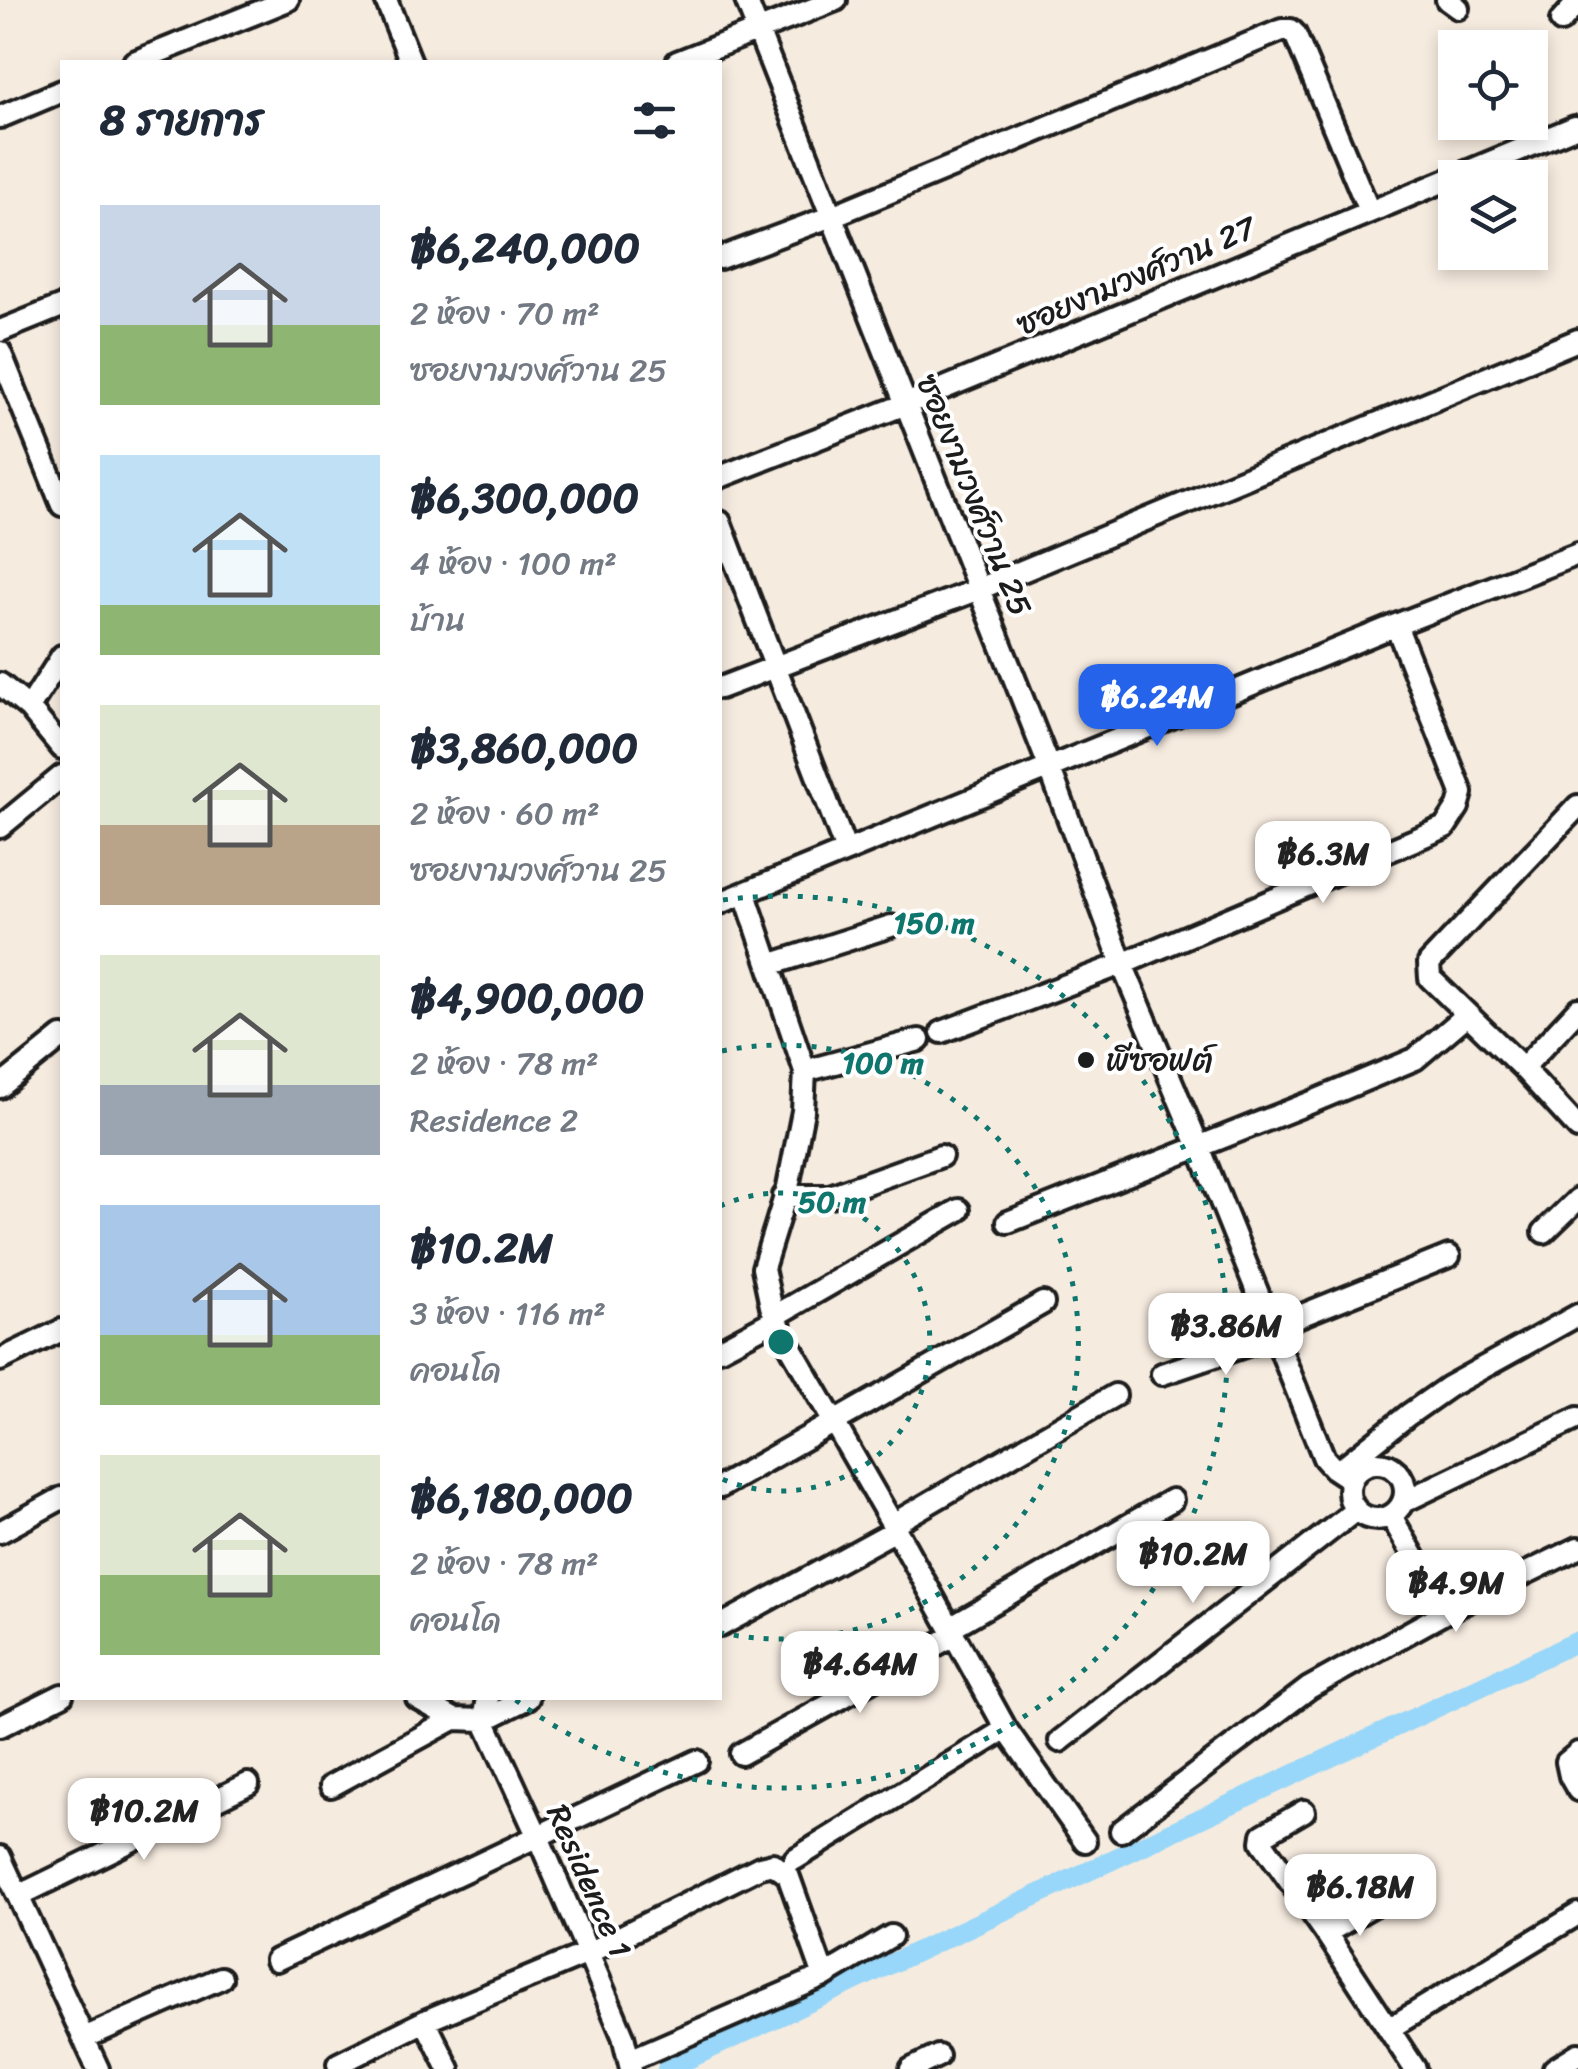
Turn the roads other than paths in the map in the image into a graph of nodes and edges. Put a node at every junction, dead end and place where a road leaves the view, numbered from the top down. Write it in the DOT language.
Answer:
graph roads {
  1 [pos="288,0"];
  2 [pos="386,0"];
  3 [pos="746,0"];
  4 [pos="836,0"];
  5 [pos="1578,2"];
  6 [pos="1562,21"];
  7 [pos="758,31"];
  8 [pos="139,60"];
  9 [pos="410,60"];
  10 [pos="682,60"];
  11 [pos="60,92"];
  12 [pos="0,117"];
  13 [pos="1574,127"];
  14 [pos="1368,212"];
  15 [pos="832,216"];
  16 [pos="722,257"];
  17 [pos="60,307"];
  18 [pos="0,331"];
  19 [pos="1578,340"];
  20 [pos="0,352"];
  21 [pos="906,404"];
  22 [pos="722,476"];
  23 [pos="60,500"];
  24 [pos="722,527"];
  25 [pos="1578,554"];
  26 [pos="979,588"];
  27 [pos="1396,624"];
  28 [pos="60,659"];
  29 [pos="776,666"];
  30 [pos="0,684"];
  31 [pos="722,687"];
  32 [pos="29,708"];
  33 [pos="60,746"];
  34 [pos="1049,766"];
  35 [pos="60,778"];
  36 [pos="1578,806"];
  37 [pos="0,827"];
  38 [pos="846,851"];
  39 [pos="744,894"];
  40 [pos="722,902"];
  41 [pos="891,926"];
  42 [pos="769,964"];
  43 [pos="1122,964"];
  44 [pos="1578,1010"];
  45 [pos="1467,1016"];
  46 [pos="942,1032"];
  47 [pos="60,1039"];
  48 [pos="919,1040"];
  49 [pos="1523,1068"];
  50 [pos="805,1072"];
  51 [pos="0,1087"];
  52 [pos="1578,1128"];
  53 [pos="1199,1146"];
  54 [pos="941,1156"];
  55 [pos="784,1196"];
  56 [pos="1578,1200"];
  57 [pos="960,1210"];
  58 [pos="1008,1222"];
  59 [pos="1544,1232"];
  60 [pos="1448,1256"];
  61 [pos="1043,1303"];
  62 [pos="1578,1315"];
  63 [pos="776,1318"];
  64 [pos="60,1331"];
  65 [pos="1272,1332"];
  66 [pos="722,1348"];
  67 [pos="0,1360"];
  68 [pos="1162,1374"];
  69 [pos="1115,1395"];
  70 [pos="1578,1418"];
  71 [pos="834,1423"];
  72 [pos="1338,1470"];
  73 [pos="722,1486"];
  74 [pos="60,1499"];
  75 [pos="1172,1500"];
  76 [pos="1397,1509"];
  77 [pos="1356,1510"];
  78 [pos="894,1527"];
  79 [pos="0,1532"];
  80 [pos="1578,1548"];
  81 [pos="1446,1612"];
  82 [pos="722,1625"];
  83 [pos="952,1631"];
  84 [pos="60,1696"];
  85 [pos="421,1700"];
  86 [pos="488,1700"];
  87 [pos="524,1700"];
  88 [pos="454,1719"];
  89 [pos="484,1720"];
  90 [pos="0,1726"];
  91 [pos="1006,1729"];
  92 [pos="1060,1742"];
  93 [pos="741,1754"];
  94 [pos="1572,1758"];
  95 [pos="697,1761"];
  96 [pos="248,1784"];
  97 [pos="331,1786"];
  98 [pos="1578,1790"];
  99 [pos="1304,1811"];
  100 [pos="1121,1831"];
  101 [pos="538,1837"];
  102 [pos="1085,1842"];
  103 [pos="0,1857"];
  104 [pos="796,1859"];
  105 [pos="1403,1888"];
  106 [pos="18,1896"];
  107 [pos="1578,1914"];
  108 [pos="1326,1934"];
  109 [pos="891,1936"];
  110 [pos="588,1952"];
  111 [pos="276,1960"];
  112 [pos="824,1976"];
  113 [pos="220,1978"];
  114 [pos="426,2021"];
  115 [pos="1390,2028"];
  116 [pos="84,2038"];
  117 [pos="1578,2054"];
  118 [pos="938,2056"];
  119 [pos="338,2064"];
  120 [pos="630,2066"];
  121 [pos="98,2069"];
  122 [pos="449,2069"];
  123 [pos="910,2069"];
  124 [pos="1414,2069"];
  125 [pos="1554,2069"];
  1 -- 8 [label="street"];
  2 -- 9 [label="street"];
  3 -- 7 [label="street, ซอยงามวงศ์วาน 25"];
  4 -- 7 [label="street"];
  5 -- 6 [label="street"];
  7 -- 10 [label="street"];
  7 -- 15 [label="street, ซอยงามวงศ์วาน 25"];
  11 -- 12 [label="street"];
  13 -- 14 [label="street, ซอยงามวงศ์วาน 27"];
  14 -- 15 [label="street"];
  14 -- 21 [label="street, ซอยงามวงศ์วาน 27"];
  15 -- 16 [label="street"];
  15 -- 21 [label="street, ซอยงามวงศ์วาน 25"];
  17 -- 18 [label="street"];
  19 -- 26 [label="street"];
  20 -- 23 [label="street"];
  21 -- 22 [label="street, ซอยงามวงศ์วาน 27"];
  21 -- 26 [label="street, ซอยงามวงศ์วาน 25"];
  24 -- 29 [label="street"];
  25 -- 27 [label="street"];
  26 -- 29 [label="street"];
  26 -- 34 [label="street, ซอยงามวงศ์วาน 25"];
  27 -- 34 [label="street"];
  27 -- 43 [label="street"];
  28 -- 32 [label="street"];
  29 -- 31 [label="street"];
  29 -- 38 [label="street"];
  30 -- 32 [label="street"];
  32 -- 33 [label="street"];
  34 -- 38 [label="street"];
  34 -- 43 [label="street, ซอยงามวงศ์วาน 25"];
  35 -- 37 [label="street"];
  36 -- 45 [label="street"];
  38 -- 39 [label="street"];
  39 -- 40 [label="street"];
  39 -- 42 [label="street"];
  41 -- 42 [label="street"];
  42 -- 50 [label="street"];
  43 -- 46 [label="street"];
  43 -- 53 [label="street, ซอยงามวงศ์วาน 25"];
  44 -- 49 [label="street"];
  45 -- 49 [label="street"];
  45 -- 53 [label="street"];
  47 -- 51 [label="street"];
  48 -- 50 [label="street"];
  49 -- 52 [label="street"];
  50 -- 55 [label="street"];
  53 -- 58 [label="street"];
  53 -- 65 [label="street, ซอยงามวงศ์วาน 25"];
  54 -- 55 [label="street"];
  55 -- 63 [label="street"];
  56 -- 59 [label="street"];
  57 -- 63 [label="street"];
  60 -- 65 [label="street"];
  61 -- 71 [label="street"];
  62 -- 72 [label="street"];
  63 -- 66 [label="street"];
  63 -- 71 [label="street"];
  64 -- 67 [label="street"];
  65 -- 68 [label="street"];
  65 -- 72 [label="street, ซอยงามวงศ์วาน 25"];
  69 -- 78 [label="street"];
  70 -- 76 [label="street"];
  71 -- 73 [label="street"];
  71 -- 78 [label="street"];
  72 -- 76 [label="street"];
  72 -- 77 [label="street"];
  74 -- 79 [label="street"];
  75 -- 83 [label="street"];
  76 -- 77 [label="street"];
  76 -- 81 [label="street"];
  77 -- 92 [label="street"];
  78 -- 82 [label="street"];
  78 -- 83 [label="street"];
  80 -- 81 [label="street"];
  81 -- 100 [label="street"];
  83 -- 91 [label="street"];
  83 -- 93 [label="street"];
  84 -- 90 [label="street"];
  85 -- 88 [label="street"];
  86 -- 89 [label="street"];
  87 -- 89 [label="street"];
  88 -- 89 [label="street"];
  88 -- 97 [label="street"];
  89 -- 101 [label="street, Residence 1"];
  91 -- 102 [label="street"];
  91 -- 104 [label="street"];
  94 -- 98 [label="street"];
  95 -- 101 [label="street"];
  96 -- 106 [label="street"];
  99 -- 108 [label="street"];
  101 -- 110 [label="street, Residence 1"];
  101 -- 111 [label="street"];
  103 -- 106 [label="street"];
  105 -- 108 [label="street"];
  106 -- 116 [label="street"];
  107 -- 115 [label="street"];
  108 -- 115 [label="street"];
  109 -- 112 [label="street"];
  110 -- 112 [label="street"];
  110 -- 114 [label="street"];
  110 -- 120 [label="street, Residence 1"];
  112 -- 120 [label="street"];
  113 -- 116 [label="street"];
  114 -- 119 [label="street"];
  114 -- 122 [label="street"];
  115 -- 124 [label="street"];
  116 -- 121 [label="street"];
  117 -- 125 [label="street"];
  118 -- 123 [label="street"];
}
